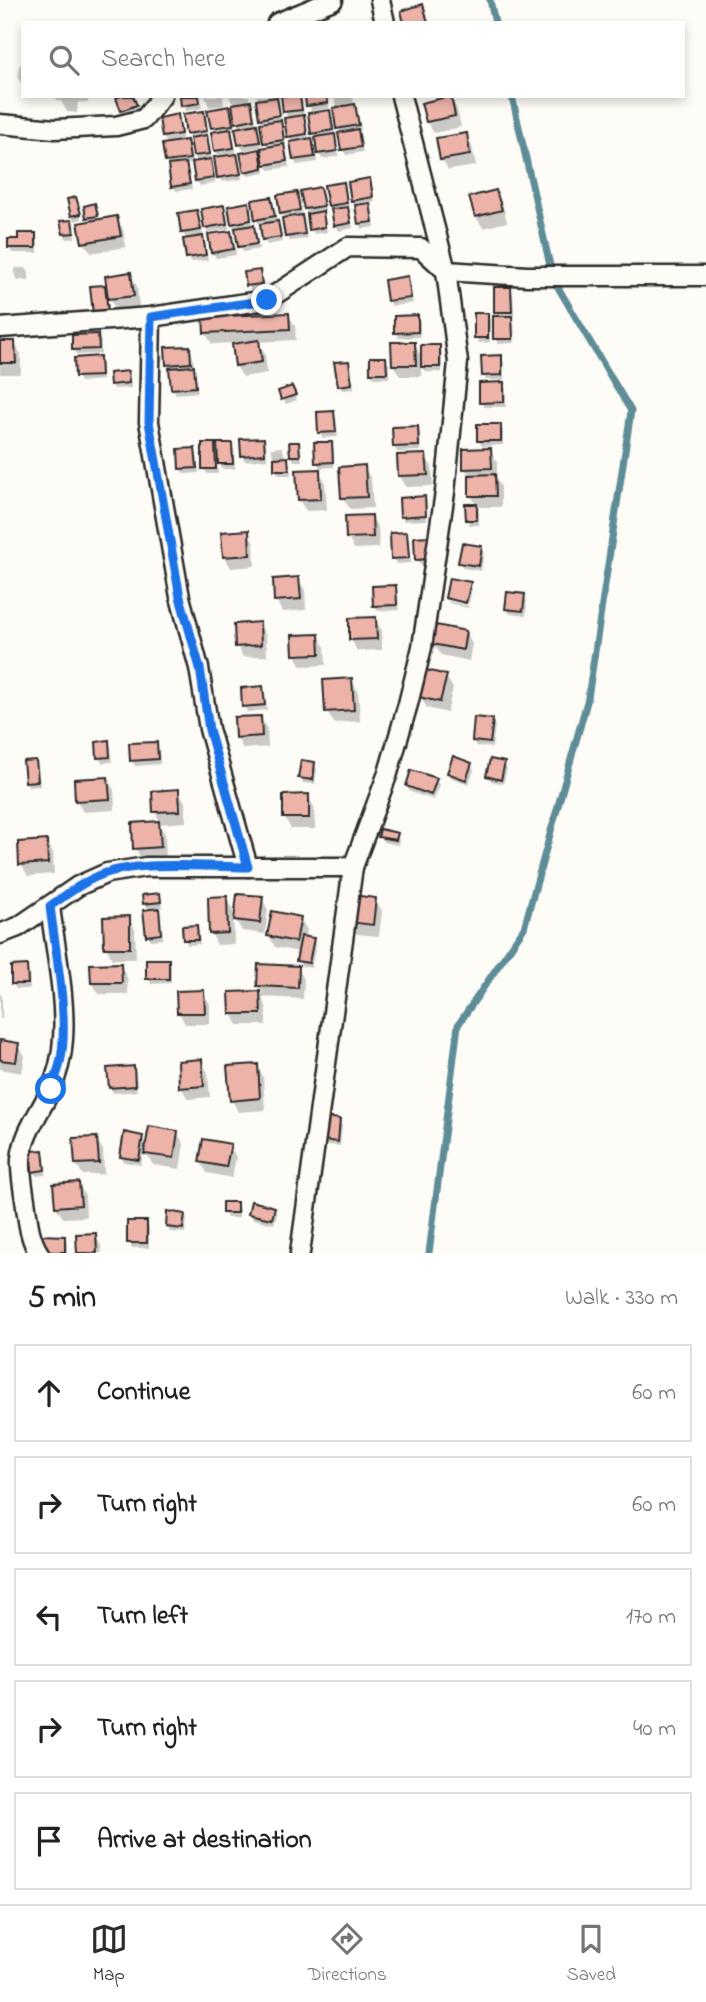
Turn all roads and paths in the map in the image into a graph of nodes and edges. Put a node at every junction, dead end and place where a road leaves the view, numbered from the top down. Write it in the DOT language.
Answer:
graph roads {
  1 [pos="333,0"];
  2 [pos="380,0"];
  3 [pos="282,21"];
  4 [pos="385,21"];
  5 [pos="160,98"];
  6 [pos="402,98"];
  7 [pos="0,124"];
  8 [pos="446,271"];
  9 [pos="706,276"];
  10 [pos="151,317"];
  11 [pos="0,327"];
  12 [pos="248,867"];
  13 [pos="353,867"];
  14 [pos="50,906"];
  15 [pos="0,934"];
  16 [pos="38,1253"];
  17 [pos="300,1253"];
  1 -- 3 [label="street"];
  2 -- 4 [label="street"];
  5 -- 7 [label="street"];
  6 -- 8 [label="street"];
  8 -- 9 [label="street"];
  8 -- 10 [label="street"];
  8 -- 13 [label="street"];
  10 -- 11 [label="street"];
  10 -- 12 [label="street"];
  12 -- 13 [label="street"];
  12 -- 14 [label="street"];
  13 -- 17 [label="street"];
  14 -- 15 [label="street"];
  14 -- 16 [label="street"];
}
